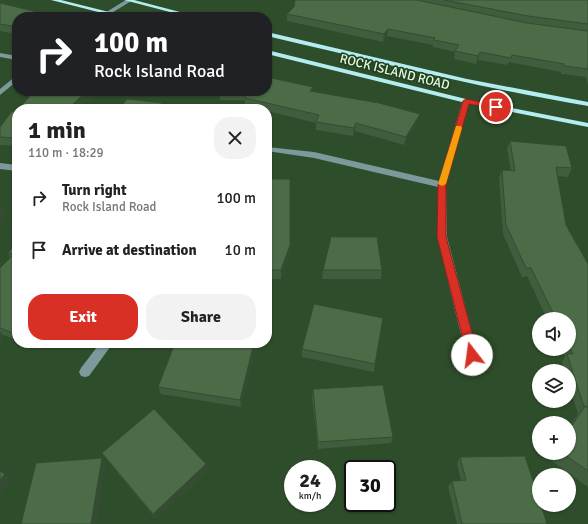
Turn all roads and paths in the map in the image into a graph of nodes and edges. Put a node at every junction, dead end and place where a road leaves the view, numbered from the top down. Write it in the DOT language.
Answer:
graph roads {
  1 [pos="54,0"];
  2 [pos="129,0"];
  3 [pos="104,12"];
  4 [pos="110,12"];
  5 [pos="176,12"];
  6 [pos="272,35"];
  7 [pos="272,53"];
  8 [pos="0,55"];
  9 [pos="12,57"];
  10 [pos="12,81"];
  11 [pos="0,93"];
  12 [pos="466,101"];
  13 [pos="588,104"];
  14 [pos="588,125"];
  15 [pos="272,150"];
  16 [pos="0,166"];
  17 [pos="12,167"];
  18 [pos="442,185"];
  19 [pos="103,348"];
  20 [pos="472,355"];
  21 [pos="85,372"];
  1 -- 3 [label="main road"];
  2 -- 4 [label="street"];
  2 -- 5 [label="main road"];
  6 -- 13 [label="main road, ROCK ISLAND ROAD"];
  7 -- 12 [label="main road, ROCK ISLAND ROAD"];
  8 -- 9 [label="street"];
  10 -- 11 [label="street"];
  12 -- 14 [label="main road, ROCK ISLAND ROAD"];
  12 -- 18 [label="street"];
  15 -- 18 [label="street"];
  16 -- 17 [label="street"];
  18 -- 20 [label="street"];
  19 -- 21 [label="street"];
}
